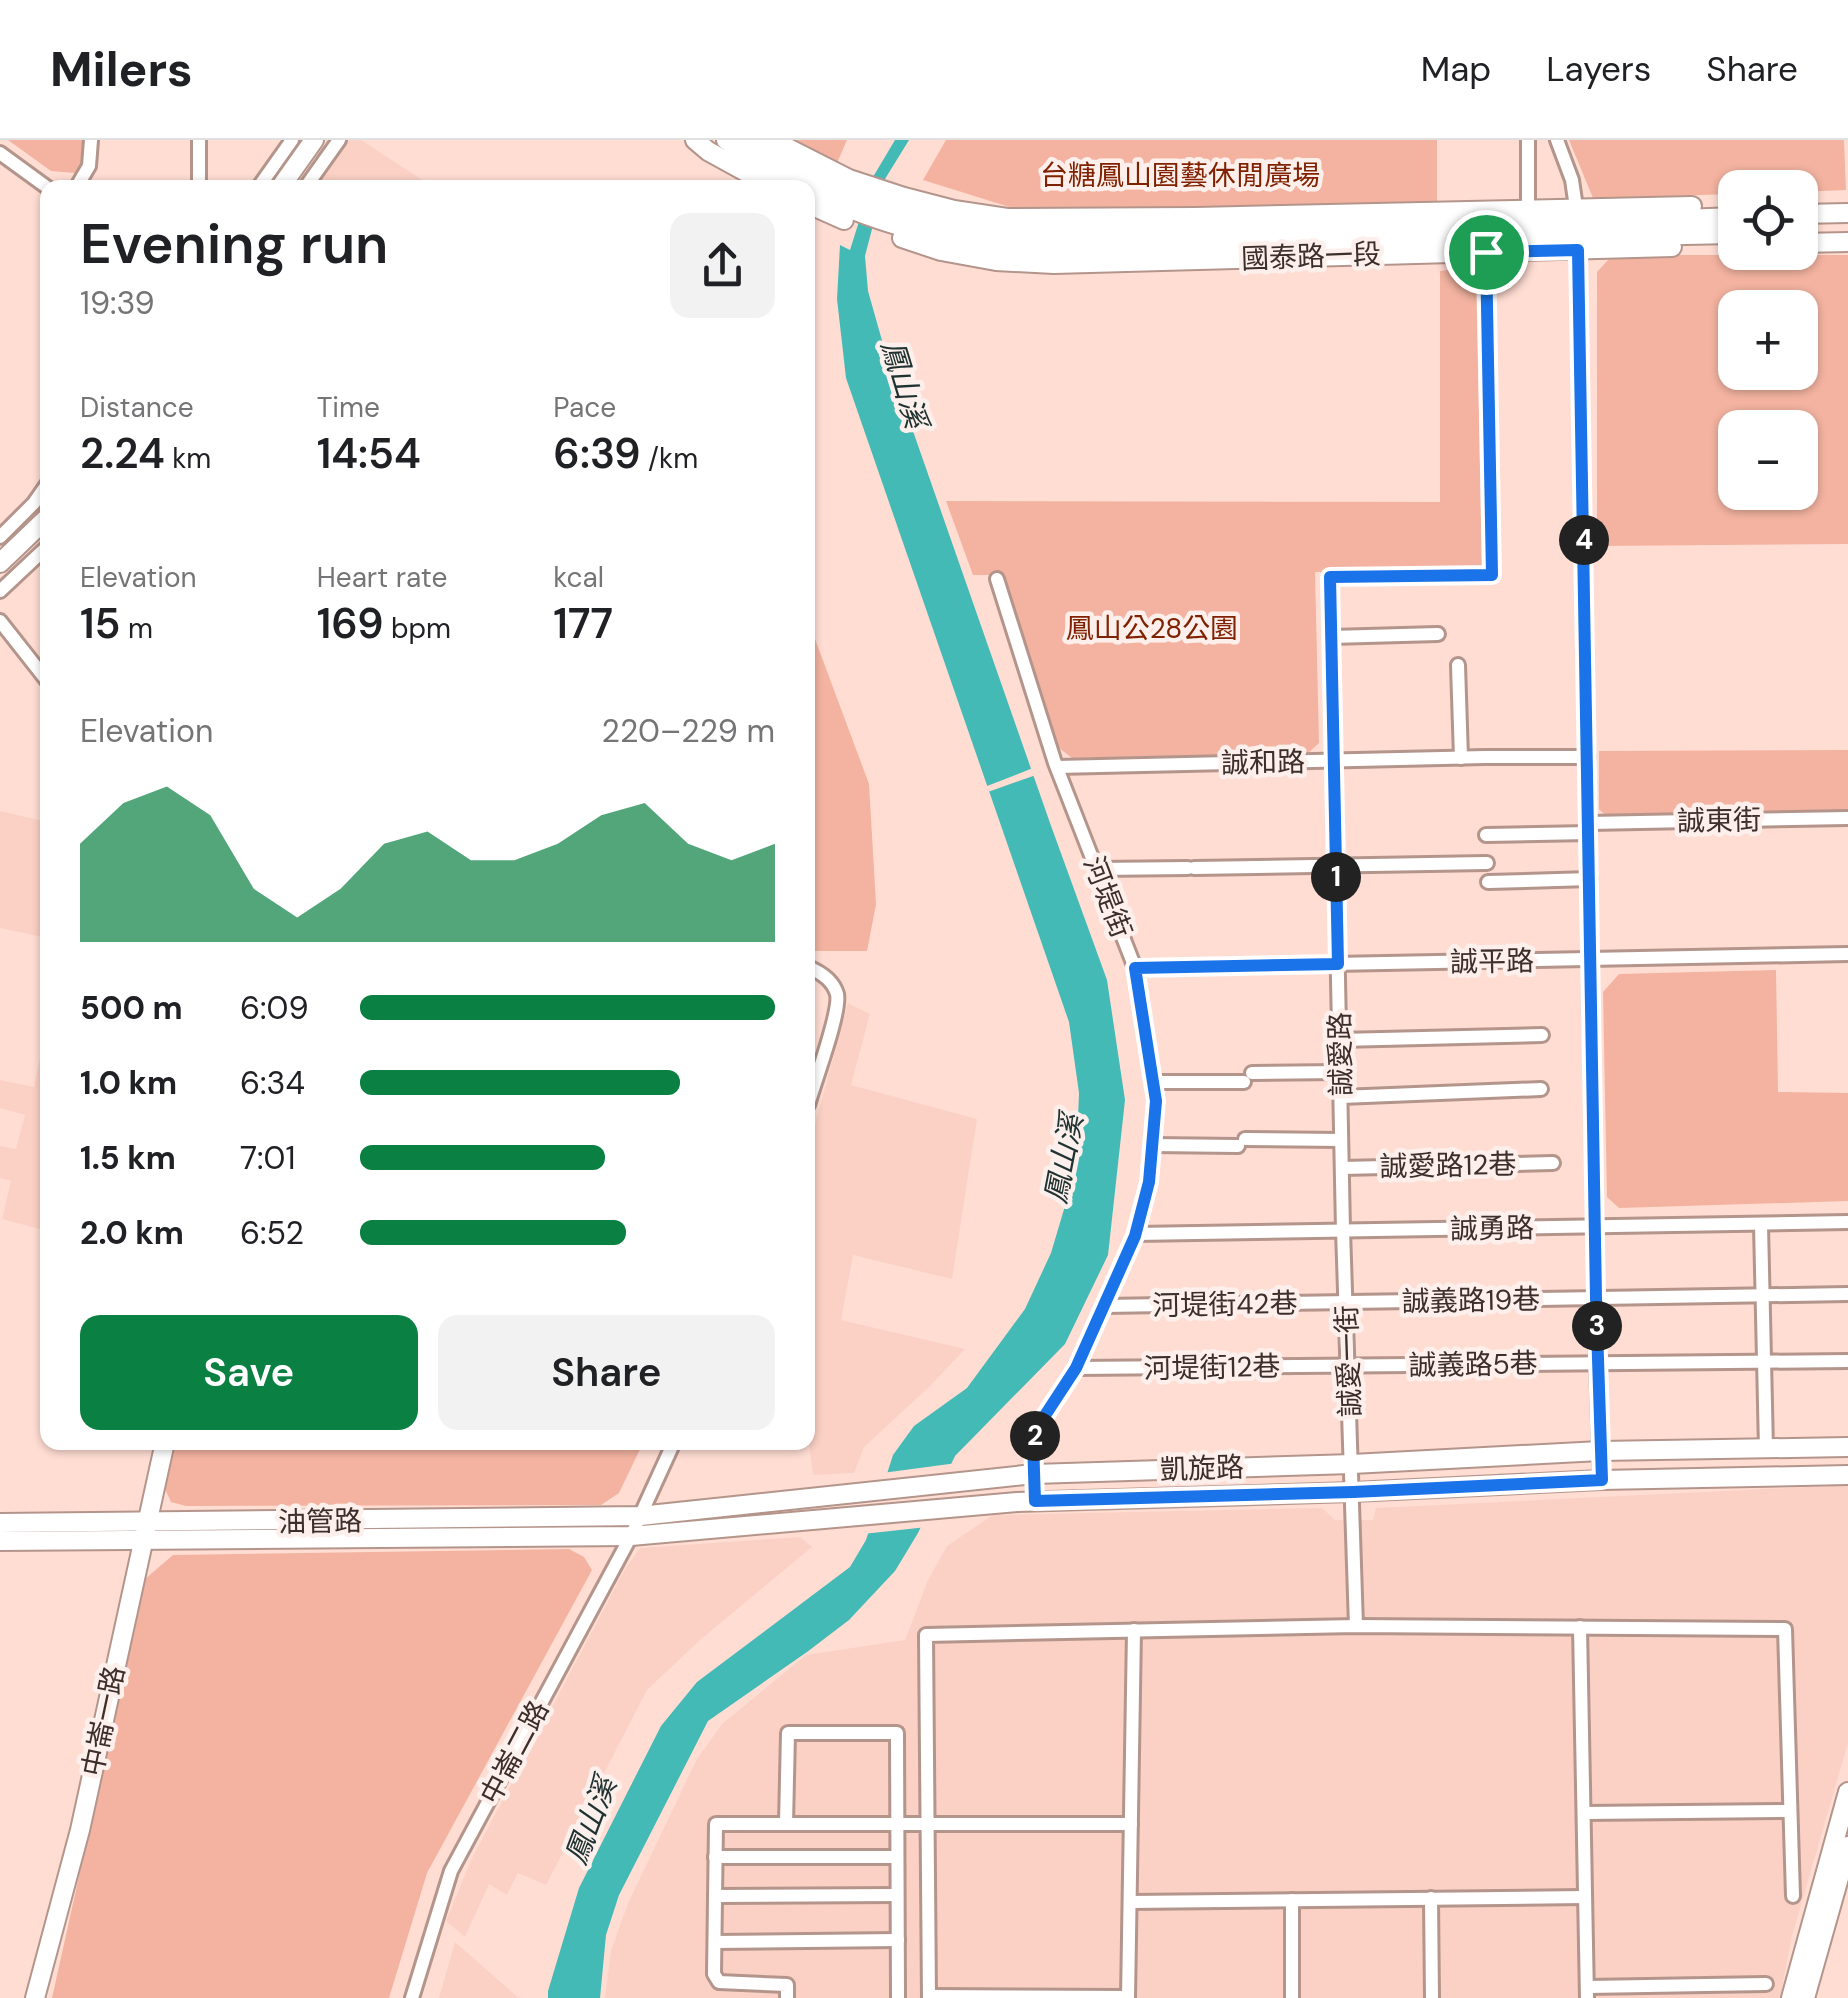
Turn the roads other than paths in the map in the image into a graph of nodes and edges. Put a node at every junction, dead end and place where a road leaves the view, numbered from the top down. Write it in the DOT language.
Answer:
graph roads {
  1 [pos="91,140"];
  2 [pos="199,140"];
  3 [pos="292,140"];
  4 [pos="314,140"];
  5 [pos="338,140"];
  6 [pos="696,140"];
  7 [pos="726,140"];
  8 [pos="750,140"];
  9 [pos="1528,140"];
  10 [pos="1557,140"];
  11 [pos="0,153"];
  12 [pos="761,160"];
  13 [pos="81,180"];
  14 [pos="198,180"];
  15 [pos="264,180"];
  16 [pos="286,180"];
  17 [pos="311,180"];
  18 [pos="793,180"];
  19 [pos="803,180"];
  20 [pos="40,183"];
  21 [pos="815,186"];
  22 [pos="815,191"];
  23 [pos="843,199"];
  24 [pos="815,203"];
  25 [pos="1848,203"];
  26 [pos="1818,204"];
  27 [pos="1718,208"];
  28 [pos="1528,210"];
  29 [pos="1848,213"];
  30 [pos="1648,214"];
  31 [pos="1818,214"];
  32 [pos="896,216"];
  33 [pos="1718,216"];
  34 [pos="1578,230"];
  35 [pos="1848,232"];
  36 [pos="1818,233"];
  37 [pos="1718,234"];
  38 [pos="1848,242"];
  39 [pos="1818,243"];
  40 [pos="1718,244"];
  41 [pos="1486,252"];
  42 [pos="40,494"];
  43 [pos="40,524"];
  44 [pos="0,537"];
  45 [pos="40,554"];
  46 [pos="0,563"];
  47 [pos="997,579"];
  48 [pos="0,591"];
  49 [pos="0,621"];
  50 [pos="1438,634"];
  51 [pos="1331,637"];
  52 [pos="1458,666"];
  53 [pos="40,672"];
  54 [pos="1588,757"];
  55 [pos="1460,758"];
  56 [pos="1334,761"];
  57 [pos="1057,767"];
  58 [pos="1848,818"];
  59 [pos="1589,828"];
  60 [pos="1486,835"];
  61 [pos="1487,863"];
  62 [pos="1336,866"];
  63 [pos="1097,870"];
  64 [pos="1590,879"];
  65 [pos="1488,882"];
  66 [pos="1848,954"];
  67 [pos="1590,959"];
  68 [pos="1338,964"];
  69 [pos="1135,968"];
  70 [pos="815,970"];
  71 [pos="1542,1034"];
  72 [pos="1340,1040"];
  73 [pos="1340,1072"];
  74 [pos="815,1080"];
  75 [pos="1154,1082"];
  76 [pos="1541,1089"];
  77 [pos="1340,1096"];
  78 [pos="1341,1140"];
  79 [pos="1152,1145"];
  80 [pos="1553,1162"];
  81 [pos="1342,1168"];
  82 [pos="1848,1222"];
  83 [pos="1761,1224"];
  84 [pos="1595,1226"];
  85 [pos="1343,1230"];
  86 [pos="1136,1234"];
  87 [pos="1848,1294"];
  88 [pos="1763,1296"];
  89 [pos="1596,1298"];
  90 [pos="1346,1302"];
  91 [pos="1104,1306"];
  92 [pos="1848,1360"];
  93 [pos="1597,1362"];
  94 [pos="1764,1362"];
  95 [pos="1348,1365"];
  96 [pos="1076,1368"];
  97 [pos="1848,1446"];
  98 [pos="1766,1449"];
  99 [pos="163,1450"];
  100 [pos="670,1450"];
  101 [pos="1600,1452"];
  102 [pos="1352,1464"];
  103 [pos="1034,1474"];
  104 [pos="1848,1475"];
  105 [pos="1602,1480"];
  106 [pos="1353,1492"];
  107 [pos="1035,1501"];
  108 [pos="640,1516"];
  109 [pos="0,1523"];
  110 [pos="145,1531"];
  111 [pos="631,1536"];
  112 [pos="0,1541"];
  113 [pos="1356,1626"];
  114 [pos="1580,1628"];
  115 [pos="1134,1630"];
  116 [pos="1848,1792"];
  117 [pos="1790,1811"];
  118 [pos="1584,1813"];
  119 [pos="897,1823"];
  120 [pos="928,1823"];
  121 [pos="786,1824"];
  122 [pos="1131,1824"];
  123 [pos="1848,1846"];
  124 [pos="715,1857"];
  125 [pos="897,1857"];
  126 [pos="897,1895"];
  127 [pos="715,1896"];
  128 [pos="1585,1896"];
  129 [pos="1792,1896"];
  130 [pos="1431,1898"];
  131 [pos="1292,1900"];
  132 [pos="1130,1902"];
  133 [pos="898,1940"];
  134 [pos="715,1942"];
  135 [pos="1766,1984"];
  136 [pos="1587,1993"];
  137 [pos="930,1997"];
  138 [pos="1128,1997"];
  139 [pos="35,1998"];
  140 [pos="412,1998"];
  141 [pos="786,1998"];
  142 [pos="898,1998"];
  143 [pos="1292,1998"];
  144 [pos="1432,1998"];
  145 [pos="1791,1998"];
  146 [pos="1805,1998"];
  1 -- 13 [label="street"];
  2 -- 14 [label="street"];
  3 -- 15 [label="street"];
  4 -- 16 [label="street"];
  5 -- 17 [label="street"];
  6 -- 12 [label="street"];
  7 -- 12 [label="street"];
  8 -- 12 [label="street"];
  9 -- 28 [label="street"];
  10 -- 34 [label="street"];
  11 -- 20 [label="street"];
  12 -- 18 [label="street"];
  12 -- 19 [label="street"];
  21 -- 23 [label="street"];
  22 -- 23 [label="street"];
  23 -- 24 [label="street"];
  23 -- 32 [label="street"];
  23 -- 32 [label="street"];
  25 -- 26 [label="street"];
  27 -- 30 [label="street, 國泰路一段"];
  28 -- 32 [label="street, 國泰路一段"];
  28 -- 34 [label="street, 國泰路一段"];
  29 -- 31 [label="street"];
  30 -- 33 [label="street, 國泰路一段"];
  30 -- 34 [label="street, 國泰路一段"];
  32 -- 34 [label="street, 國泰路一段"];
  32 -- 41 [label="street, 國泰路一段"];
  34 -- 37 [label="street, 國泰路一段"];
  34 -- 40 [label="street, 國泰路一段"];
  34 -- 41 [label="street, 國泰路一段"];
  34 -- 54 [label="street"];
  35 -- 36 [label="street"];
  38 -- 39 [label="street"];
  41 -- 51 [label="street, 誠愛路"];
  42 -- 44 [label="street"];
  43 -- 46 [label="street"];
  45 -- 48 [label="street"];
  47 -- 57 [label="street, 河堤街"];
  49 -- 53 [label="street"];
  50 -- 51 [label="street"];
  51 -- 56 [label="street, 誠愛路"];
  52 -- 55 [label="street"];
  54 -- 55 [label="street, 誠和路"];
  54 -- 59 [label="street"];
  55 -- 56 [label="street, 誠和路"];
  56 -- 57 [label="street, 誠和路"];
  56 -- 62 [label="street, 誠愛路"];
  57 -- 63 [label="street, 河堤街"];
  58 -- 59 [label="street, 誠東街"];
  59 -- 60 [label="street, 誠東街"];
  59 -- 64 [label="street"];
  61 -- 62 [label="street"];
  62 -- 63 [label="street"];
  62 -- 68 [label="street, 誠愛路"];
  63 -- 69 [label="street, 河堤街"];
  64 -- 65 [label="street"];
  64 -- 67 [label="street"];
  66 -- 67 [label="street, 誠平路"];
  67 -- 68 [label="street, 誠平路"];
  67 -- 84 [label="street"];
  68 -- 69 [label="street, 誠平路"];
  68 -- 72 [label="street, 誠愛路"];
  69 -- 75 [label="street, 河堤街"];
  70 -- 74 [label="street"];
  71 -- 72 [label="street"];
  72 -- 73 [label="street, 誠愛路"];
  73 -- 75 [label="street"];
  73 -- 77 [label="street, 誠愛路"];
  75 -- 79 [label="street, 河堤街"];
  76 -- 77 [label="street"];
  77 -- 78 [label="street, 誠愛路"];
  78 -- 79 [label="street"];
  78 -- 81 [label="street, 誠愛路"];
  79 -- 86 [label="street, 河堤街"];
  80 -- 81 [label="street, 誠愛路12巷"];
  81 -- 85 [label="street, 誠愛路"];
  82 -- 83 [label="street, 誠勇路"];
  83 -- 84 [label="street, 誠勇路"];
  83 -- 88 [label="street"];
  84 -- 85 [label="street, 誠勇路"];
  84 -- 89 [label="street"];
  85 -- 86 [label="street, 誠勇路"];
  85 -- 90 [label="street, 誠愛一街"];
  86 -- 91 [label="street, 河堤街"];
  87 -- 88 [label="street, 誠義路19巷"];
  88 -- 89 [label="street, 誠義路19巷"];
  88 -- 94 [label="street"];
  89 -- 90 [label="street, 誠義路19巷"];
  89 -- 93 [label="street"];
  90 -- 91 [label="street, 河堤街42巷"];
  90 -- 95 [label="street, 誠愛一街"];
  91 -- 96 [label="street, 河堤街"];
  92 -- 94 [label="street, 誠義路5巷"];
  93 -- 94 [label="street, 誠義路5巷"];
  93 -- 95 [label="street, 誠義路5巷"];
  93 -- 101 [label="street"];
  94 -- 98 [label="street"];
  95 -- 96 [label="street, 河堤街12巷"];
  95 -- 102 [label="street, 誠愛一街"];
  96 -- 103 [label="street, 河堤街"];
  97 -- 98 [label="street, 凱旋路"];
  98 -- 101 [label="street, 凱旋路"];
  99 -- 110 [label="street, 中崙一路"];
  100 -- 108 [label="street"];
  101 -- 102 [label="street, 凱旋路"];
  101 -- 105 [label="street"];
  102 -- 103 [label="street, 凱旋路"];
  102 -- 106 [label="street, 誠愛一街"];
  103 -- 107 [label="street, 河堤街"];
  103 -- 108 [label="street, 凱旋路"];
  104 -- 105 [label="street, 凱旋路"];
  105 -- 106 [label="street, 凱旋路"];
  106 -- 107 [label="street, 凱旋路"];
  106 -- 113 [label="street, 誠愛一街"];
  107 -- 111 [label="street, 凱旋路"];
  108 -- 110 [label="street, 油管路"];
  108 -- 111 [label="street, 中崙二路"];
  109 -- 110 [label="street, 油管路"];
  110 -- 111 [label="street, 油管路"];
  110 -- 112 [label="street, 油管路"];
  110 -- 139 [label="street, 中崙一路"];
  111 -- 140 [label="street, 中崙二路"];
  113 -- 114 [label="street"];
  113 -- 115 [label="street"];
  114 -- 117 [label="street"];
  114 -- 118 [label="street"];
  115 -- 120 [label="street"];
  115 -- 122 [label="street"];
  116 -- 145 [label="street"];
  117 -- 118 [label="street"];
  117 -- 129 [label="street"];
  118 -- 128 [label="street"];
  119 -- 120 [label="street"];
  119 -- 121 [label="street"];
  119 -- 121 [label="street"];
  119 -- 125 [label="street"];
  120 -- 122 [label="street"];
  120 -- 137 [label="street"];
  121 -- 124 [label="street"];
  122 -- 132 [label="street"];
  123 -- 146 [label="street"];
  124 -- 125 [label="street"];
  124 -- 127 [label="street"];
  125 -- 126 [label="street"];
  126 -- 127 [label="street"];
  126 -- 133 [label="street"];
  127 -- 134 [label="street"];
  128 -- 130 [label="street"];
  128 -- 136 [label="street"];
  130 -- 131 [label="street"];
  130 -- 144 [label="street"];
  131 -- 132 [label="street"];
  131 -- 143 [label="street"];
  132 -- 138 [label="street"];
  133 -- 134 [label="street"];
  133 -- 142 [label="street"];
  134 -- 141 [label="street"];
  135 -- 136 [label="street"];
  137 -- 138 [label="street"];
}
